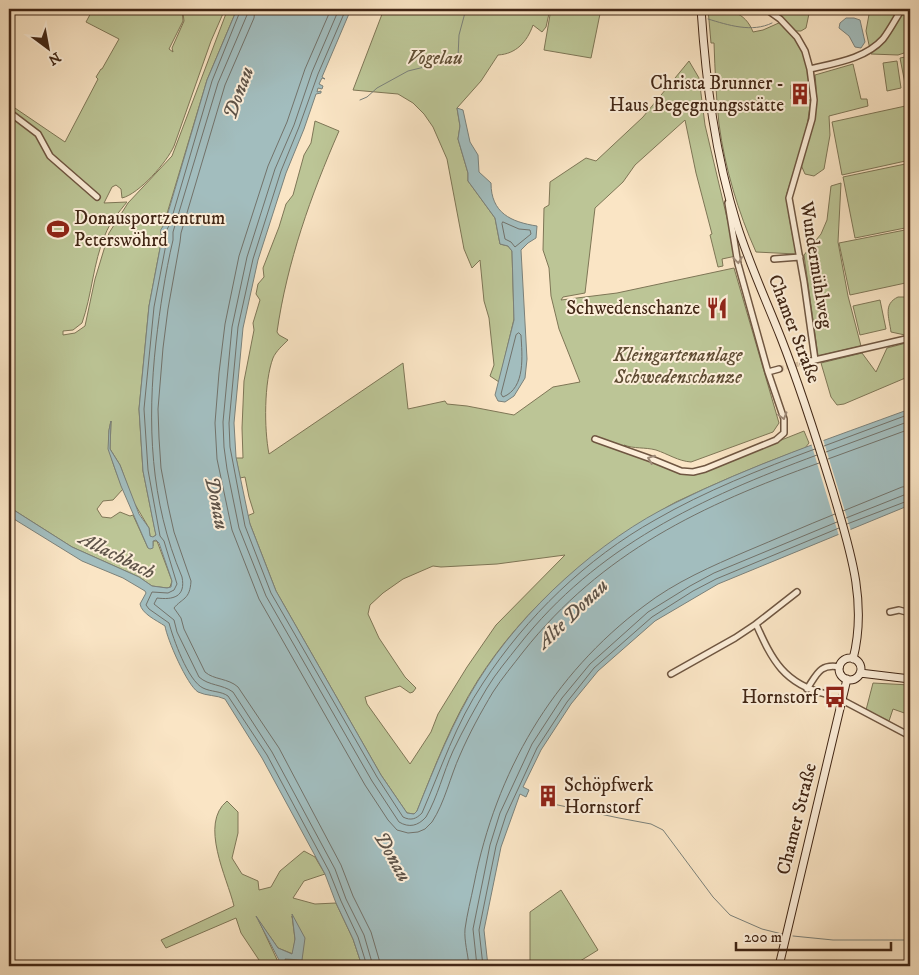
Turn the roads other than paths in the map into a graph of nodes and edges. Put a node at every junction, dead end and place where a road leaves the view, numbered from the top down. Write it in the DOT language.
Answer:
graph roads {
  1 [pos="701,9"];
  2 [pos="766,9"];
  3 [pos="902,9"];
  4 [pos="810,69"];
  5 [pos="9,112"];
  6 [pos="720,161"];
  7 [pos="97,197"];
  8 [pos="800,257"];
  9 [pos="774,258"];
  10 [pos="910,338"];
  11 [pos="815,360"];
  12 [pos="804,362"];
  13 [pos="779,369"];
  14 [pos="768,372"];
  15 [pos="595,439"];
  16 [pos="797,592"];
  17 [pos="890,612"];
  18 [pos="910,613"];
  19 [pos="756,624"];
  20 [pos="852,659"];
  21 [pos="840,667"];
  22 [pos="860,673"];
  23 [pos="671,674"];
  24 [pos="910,679"];
  25 [pos="846,681"];
  26 [pos="807,689"];
  27 [pos="826,694"];
  28 [pos="842,700"];
  29 [pos="910,736"];
  30 [pos="779,966"];
  1 -- 6 [label="main road, Chamer Straße"];
  2 -- 4 [label="street, Wundermühlweg"];
  3 -- 4 [label="street"];
  4 -- 8 [label="street, Wundermühlweg"];
  5 -- 7 [label="street"];
  6 -- 14 [label="street, one-way"];
  6 -- 20 [label="main road, Chamer Straße"];
  8 -- 9 [label="street"];
  8 -- 11 [label="street, Wundermühlweg"];
  10 -- 11 [label="street, Wundermühlweg"];
  11 -- 12 [label="street"];
  13 -- 14 [label="street"];
  14 -- 15 [label="street, one-way"];
  16 -- 19 [label="street"];
  17 -- 18 [label="street"];
  19 -- 23 [label="street"];
  19 -- 26 [label="street"];
  20 -- 21 [label="main road"];
  20 -- 22 [label="main road"];
  21 -- 25 [label="main road"];
  21 -- 26 [label="street"];
  22 -- 24 [label="main road"];
  22 -- 25 [label="main road"];
  25 -- 28 [label="main road, Chamer Straße"];
  26 -- 27 [label="street"];
  28 -- 29 [label="street"];
  28 -- 30 [label="main road, Chamer Straße"];
}
